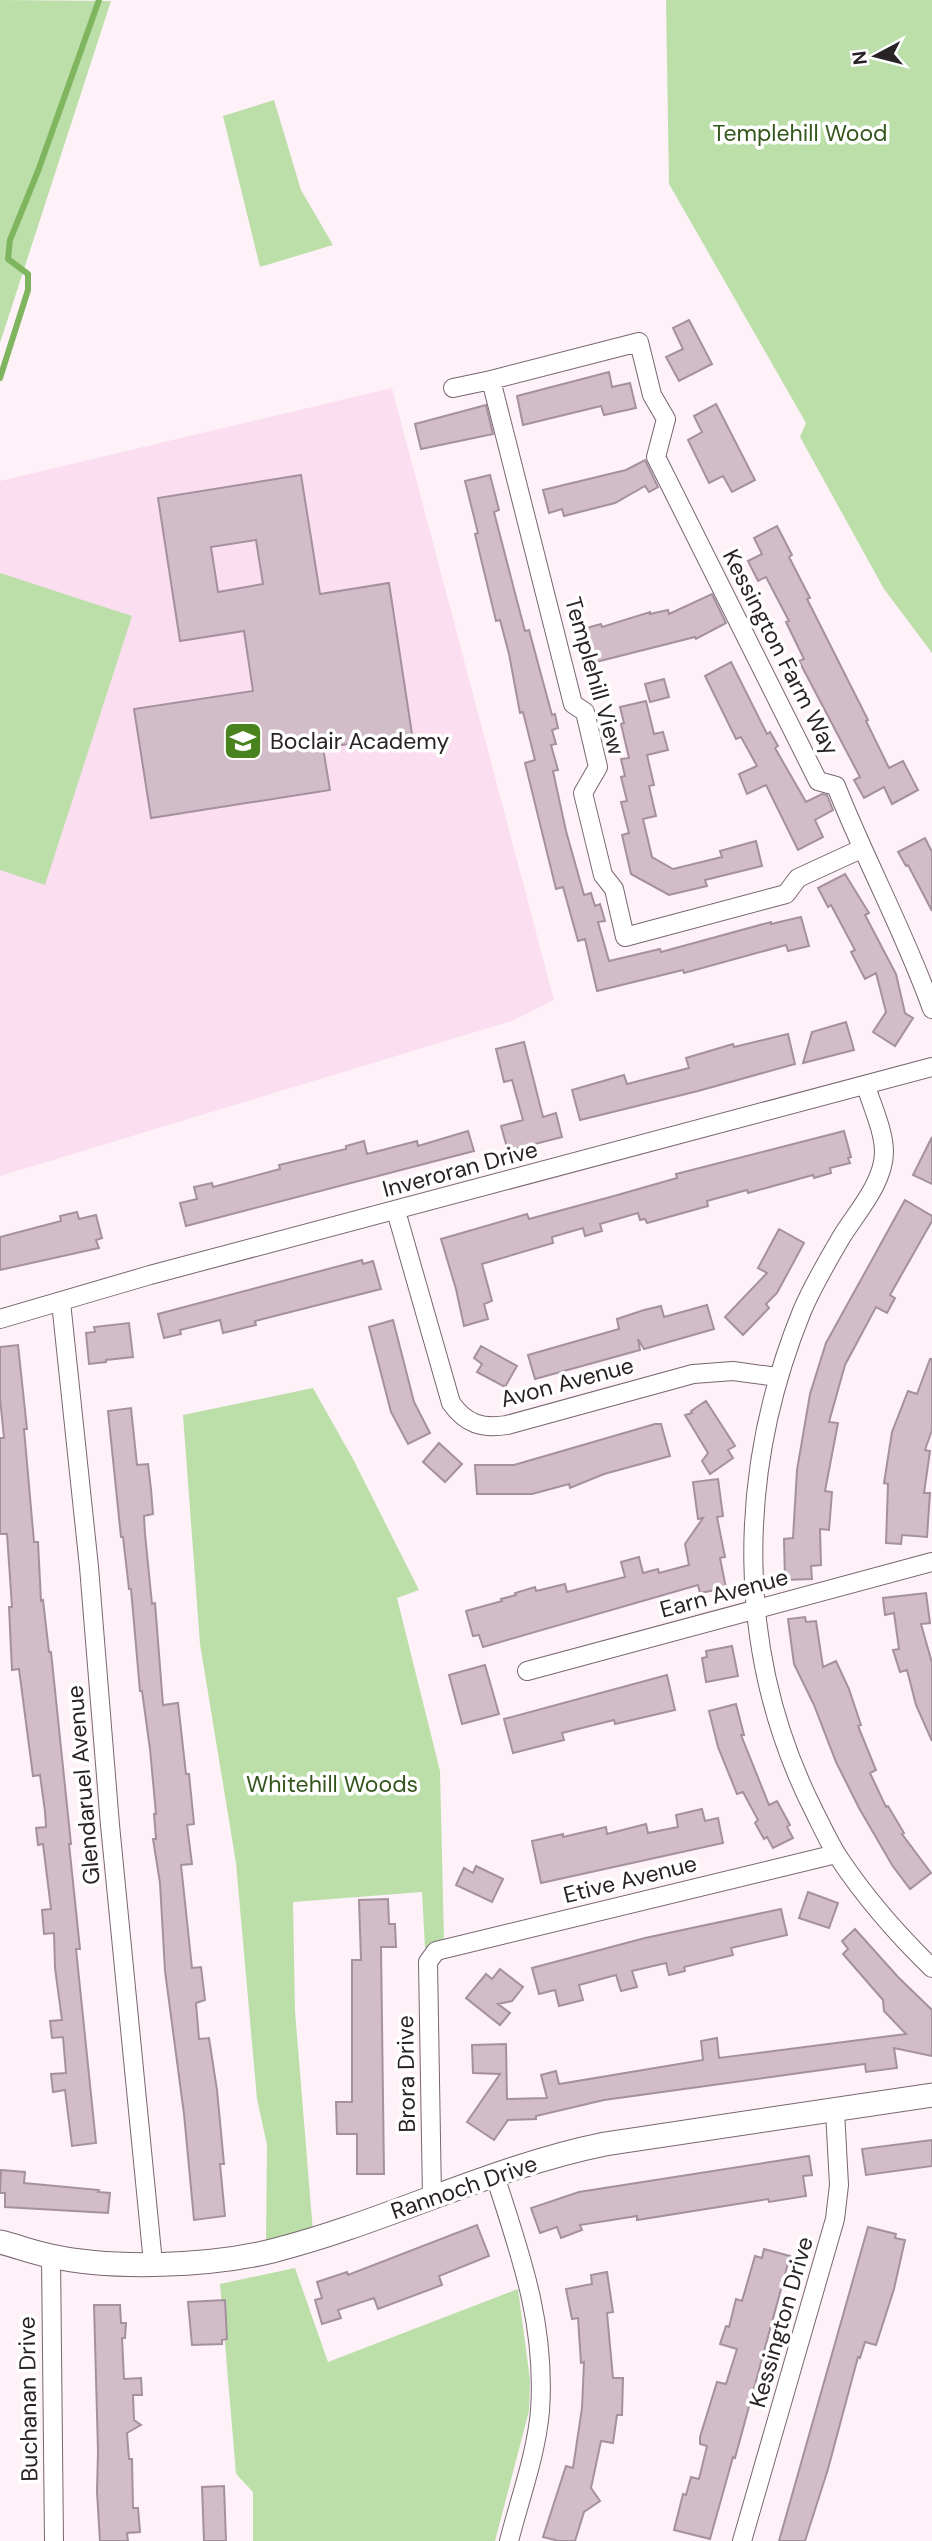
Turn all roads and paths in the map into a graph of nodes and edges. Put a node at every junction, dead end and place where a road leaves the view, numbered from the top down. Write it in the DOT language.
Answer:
graph roads {
  1 [pos="491,380"];
  2 [pos="453,388"];
  3 [pos="861,849"];
  4 [pos="932,1009"];
  5 [pos="932,1067"];
  6 [pos="866,1086"];
  7 [pos="396,1211"];
  8 [pos="61,1302"];
  9 [pos="0,1319"];
  10 [pos="777,1377"];
  11 [pos="932,1562"];
  12 [pos="755,1610"];
  13 [pos="527,1671"];
  14 [pos="836,1854"];
  15 [pos="436,1951"];
  16 [pos="932,1968"];
  17 [pos="932,2095"];
  18 [pos="835,2111"];
  19 [pos="495,2176"];
  20 [pos="432,2198"];
  21 [pos="0,2242"];
  22 [pos="51,2256"];
  23 [pos="153,2263"];
  24 [pos="54,2541"];
  25 [pos="509,2541"];
  26 [pos="743,2541"];
  1 -- 2 [label="street"];
  1 -- 3 [label="street, Kessington Farm Way"];
  1 -- 3 [label="street, Templehill View"];
  3 -- 4 [label="street, Kessington Farm Way"];
  5 -- 6 [label="street, Inveroran Drive"];
  6 -- 7 [label="street, Inveroran Drive"];
  6 -- 10 [label="street"];
  7 -- 8 [label="street, Inveroran Drive"];
  7 -- 10 [label="street, Avon Avenue"];
  8 -- 9 [label="street, Inveroran Drive"];
  8 -- 23 [label="street, Glendaruel Avenue"];
  10 -- 12 [label="street"];
  11 -- 12 [label="street, Earn Avenue"];
  12 -- 13 [label="street, Earn Avenue"];
  12 -- 14 [label="street"];
  14 -- 15 [label="street, Etive Avenue"];
  14 -- 16 [label="street"];
  15 -- 20 [label="street, Brora Drive"];
  17 -- 18 [label="street, Rannoch Drive"];
  18 -- 19 [label="street, Rannoch Drive"];
  18 -- 26 [label="street, Kessington Drive"];
  19 -- 20 [label="street, Rannoch Drive"];
  19 -- 25 [label="street"];
  20 -- 23 [label="street, Rannoch Drive"];
  21 -- 22 [label="street, Rannoch Drive"];
  22 -- 23 [label="street, Rannoch Drive"];
  22 -- 24 [label="street, Buchanan Drive"];
}
